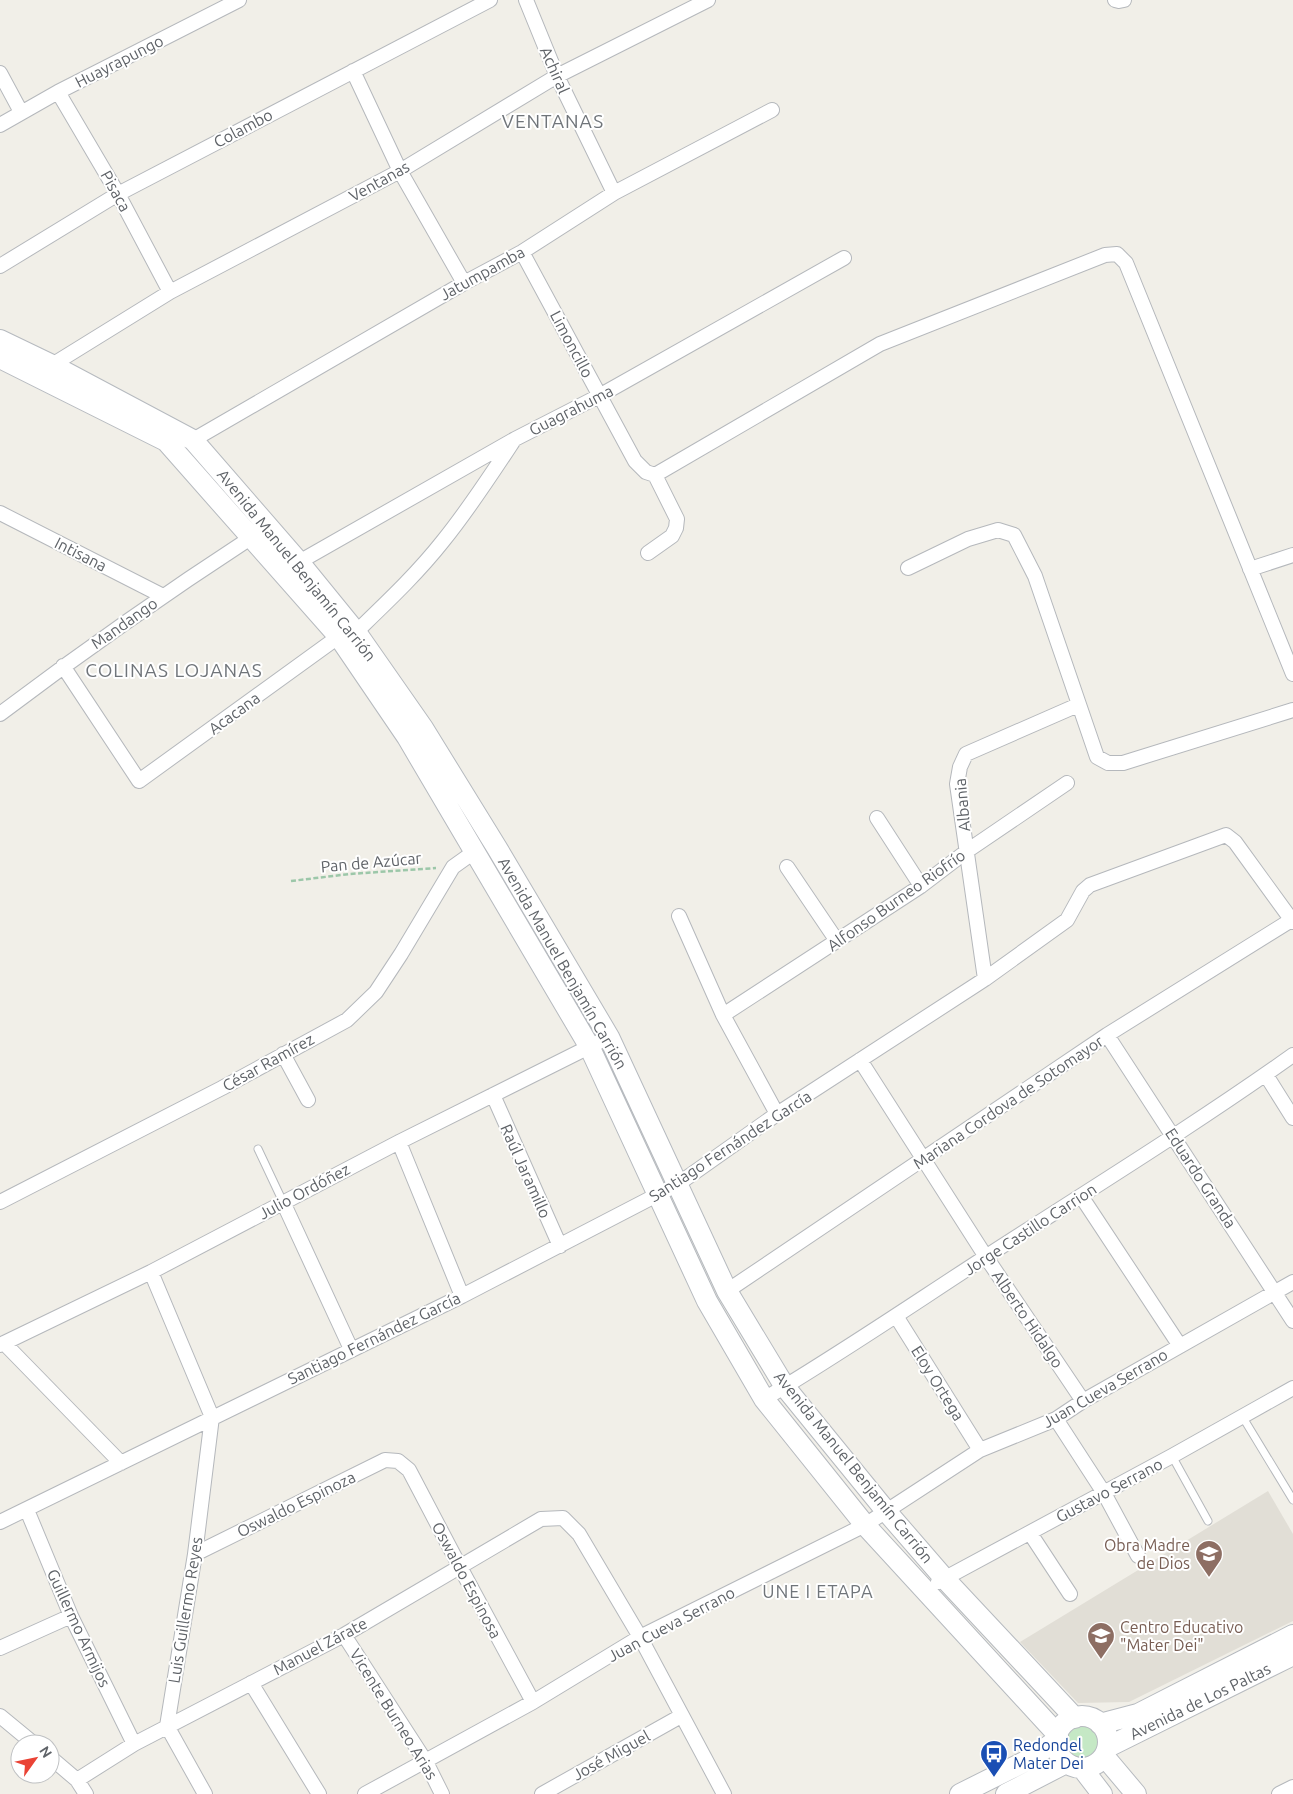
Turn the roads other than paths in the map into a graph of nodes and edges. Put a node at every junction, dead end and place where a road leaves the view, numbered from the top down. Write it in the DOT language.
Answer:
graph roads {
  1 [pos="239,0"];
  2 [pos="490,0"];
  3 [pos="526,0"];
  4 [pos="708,0"];
  5 [pos="1115,0"];
  6 [pos="1124,0"];
  7 [pos="353,71"];
  8 [pos="0,73"];
  9 [pos="556,76"];
  10 [pos="58,92"];
  11 [pos="772,110"];
  12 [pos="21,112"];
  13 [pos="0,125"];
  14 [pos="400,171"];
  15 [pos="614,193"];
  16 [pos="118,194"];
  17 [pos="522,252"];
  18 [pos="844,258"];
  19 [pos="0,266"];
  20 [pos="464,282"];
  21 [pos="170,292"];
  22 [pos="0,354"];
  23 [pos="52,365"];
  24 [pos="599,396"];
  25 [pos="515,438"];
  26 [pos="193,440"];
  27 [pos="655,475"];
  28 [pos="0,513"];
  29 [pos="252,537"];
  30 [pos="648,553"];
  31 [pos="1293,555"];
  32 [pos="299,562"];
  33 [pos="908,568"];
  34 [pos="1250,569"];
  35 [pos="162,596"];
  36 [pos="349,632"];
  37 [pos="63,666"];
  38 [pos="1293,674"];
  39 [pos="1078,705"];
  40 [pos="1293,710"];
  41 [pos="0,714"];
  42 [pos="1067,783"];
  43 [pos="877,818"];
  44 [pos="967,851"];
  45 [pos="474,852"];
  46 [pos="787,867"];
  47 [pos="922,886"];
  48 [pos="679,916"];
  49 [pos="1293,921"];
  50 [pos="837,941"];
  51 [pos="985,979"];
  52 [pos="723,1015"];
  53 [pos="1107,1036"];
  54 [pos="609,1037"];
  55 [pos="589,1046"];
  56 [pos="283,1054"];
  57 [pos="1293,1055"];
  58 [pos="860,1060"];
  59 [pos="1266,1074"];
  60 [pos="493,1095"];
  61 [pos="308,1100"];
  62 [pos="777,1114"];
  63 [pos="1293,1118"];
  64 [pos="1174,1137"];
  65 [pos="399,1142"];
  66 [pos="258,1150"];
  67 [pos="923,1159"];
  68 [pos="678,1184"];
  69 [pos="658,1195"];
  70 [pos="1080,1196"];
  71 [pos="0,1202"];
  72 [pos="283,1202"];
  73 [pos="560,1246"];
  74 [pos="986,1257"];
  75 [pos="151,1272"];
  76 [pos="1293,1282"];
  77 [pos="727,1291"];
  78 [pos="1275,1293"];
  79 [pos="462,1296"];
  80 [pos="896,1316"];
  81 [pos="1293,1321"];
  82 [pos="2,1344"];
  83 [pos="1180,1346"];
  84 [pos="351,1350"];
  85 [pos="785,1387"];
  86 [pos="1293,1388"];
  87 [pos="764,1399"];
  88 [pos="1083,1401"];
  89 [pos="1242,1416"];
  90 [pos="212,1418"];
  91 [pos="1056,1419"];
  92 [pos="980,1450"];
  93 [pos="1172,1456"];
  94 [pos="398,1461"];
  95 [pos="121,1463"];
  96 [pos="1104,1493"];
  97 [pos="1293,1500"];
  98 [pos="27,1510"];
  99 [pos="886,1512"];
  100 [pos="0,1522"];
  101 [pos="1208,1522"];
  102 [pos="865,1525"];
  103 [pos="1030,1533"];
  104 [pos="195,1554"];
  105 [pos="1138,1556"];
  106 [pos="460,1567"];
  107 [pos="944,1578"];
  108 [pos="925,1590"];
  109 [pos="1070,1594"];
  110 [pos="71,1616"];
  111 [pos="1293,1634"];
  112 [pos="344,1635"];
  113 [pos="640,1637"];
  114 [pos="0,1648"];
  115 [pos="1293,1655"];
  116 [pos="250,1683"];
  117 [pos="1185,1699"];
  118 [pos="534,1702"];
  119 [pos="0,1716"];
  120 [pos="681,1716"];
  121 [pos="1075,1718"];
  122 [pos="1100,1724"];
  123 [pos="167,1726"];
  124 [pos="22,1734"];
  125 [pos="1057,1738"];
  126 [pos="134,1744"];
  127 [pos="1106,1751"];
  128 [pos="426,1762"];
  129 [pos="1074,1765"];
  130 [pos="60,1766"];
  131 [pos="77,1780"];
  132 [pos="1293,1787"];
  133 [pos="86,1794"];
  134 [pos="205,1794"];
  135 [pos="319,1794"];
  136 [pos="365,1794"];
  137 [pos="442,1794"];
  138 [pos="542,1794"];
  139 [pos="724,1794"];
  140 [pos="960,1794"];
  141 [pos="1006,1794"];
  142 [pos="1102,1794"];
  143 [pos="1136,1794"];
  144 [pos="1279,1794"];
  1 -- 10 [label="street, Huayrapungo"];
  2 -- 7 [label="street, Colambo"];
  3 -- 9 [label="street, Achiral"];
  4 -- 9 [label="street, Ventanas"];
  5 -- 6 [label="street"];
  7 -- 14 [label="street"];
  7 -- 16 [label="street, Colambo"];
  8 -- 12 [label="street"];
  9 -- 14 [label="street, Ventanas"];
  9 -- 15 [label="street, Achiral"];
  10 -- 12 [label="street, Huayrapungo"];
  10 -- 16 [label="street, Pisaca"];
  11 -- 15 [label="street, Jatumpamba"];
  12 -- 13 [label="street, Huayrapungo"];
  14 -- 20 [label="street"];
  14 -- 21 [label="street, Ventanas"];
  15 -- 17 [label="street, Jatumpamba"];
  16 -- 19 [label="street, Colambo"];
  16 -- 21 [label="street, Pisaca"];
  17 -- 20 [label="street, Jatumpamba"];
  17 -- 24 [label="street, Limoncillo"];
  18 -- 24 [label="street, Guagrahuma"];
  20 -- 26 [label="street, Jatumpamba"];
  21 -- 23 [label="street, Ventanas"];
  22 -- 23 [label="main road, Avenida Manuel Benjamín Carrión"];
  22 -- 29 [label="main road, Avenida Manuel Benjamín Carrión"];
  23 -- 26 [label="main road, Avenida Manuel Benjamín Carrión"];
  24 -- 25 [label="street, Guagrahuma"];
  24 -- 27 [label="street, Limoncillo"];
  25 -- 32 [label="street, Guagrahuma"];
  25 -- 36 [label="street, Acacana"];
  26 -- 32 [label="main road, Avenida Manuel Benjamín Carrión"];
  27 -- 30 [label="street"];
  27 -- 34 [label="street"];
  28 -- 35 [label="street, Intisana"];
  29 -- 35 [label="street, Mandango"];
  29 -- 36 [label="main road, Avenida Manuel Benjamín Carrión"];
  31 -- 34 [label="street"];
  32 -- 36 [label="main road, Avenida Manuel Benjamín Carrión"];
  33 -- 39 [label="street"];
  34 -- 38 [label="street"];
  35 -- 37 [label="street, Mandango"];
  36 -- 37 [label="street, Acacana"];
  36 -- 45 [label="main road, Avenida Manuel Benjamín Carrión"];
  36 -- 54 [label="main road, Avenida Manuel Benjamín Carrión"];
  37 -- 41 [label="street, Mandango"];
  39 -- 40 [label="street"];
  39 -- 44 [label="street, Albania"];
  42 -- 44 [label="street, Alfonso Burneo Riofrío"];
  43 -- 47 [label="street"];
  44 -- 47 [label="street, Alfonso Burneo Riofrío"];
  44 -- 51 [label="street, Albania"];
  45 -- 55 [label="main road, Avenida Manuel Benjamín Carrión"];
  45 -- 56 [label="street, César Ramírez"];
  46 -- 50 [label="street"];
  47 -- 50 [label="street, Alfonso Burneo Riofrío"];
  48 -- 52 [label="street"];
  49 -- 51 [label="street, Santiago Fernández García"];
  49 -- 53 [label="street, Mariana Cordova de Sotomayor"];
  50 -- 52 [label="street, Alfonso Burneo Riofrío"];
  51 -- 58 [label="street, Santiago Fernández García"];
  52 -- 62 [label="street"];
  53 -- 64 [label="street, Eduardo Granda"];
  53 -- 67 [label="street, Mariana Cordova de Sotomayor"];
  54 -- 55 [label="street, Julio Ordóñez"];
  54 -- 68 [label="main road, Avenida Manuel Benjamín Carrión"];
  55 -- 60 [label="street, Julio Ordóñez"];
  55 -- 69 [label="main road, Avenida Manuel Benjamín Carrión"];
  56 -- 61 [label="street"];
  56 -- 71 [label="street, César Ramírez"];
  57 -- 59 [label="street, Jorge Castillo Carrion"];
  58 -- 62 [label="street, Santiago Fernández García"];
  58 -- 67 [label="street, Alberto Hidalgo"];
  59 -- 63 [label="street"];
  59 -- 64 [label="street, Jorge Castillo Carrion"];
  60 -- 65 [label="street, Julio Ordóñez"];
  60 -- 73 [label="street, Raúl Jaramillo"];
  62 -- 68 [label="street, Santiago Fernández García"];
  64 -- 70 [label="street, Jorge Castillo Carrion"];
  64 -- 78 [label="street, Eduardo Granda"];
  65 -- 72 [label="street, Julio Ordóñez"];
  65 -- 79 [label="street"];
  66 -- 72 [label="lane"];
  67 -- 74 [label="street, Alberto Hidalgo"];
  67 -- 77 [label="street, Mariana Cordova de Sotomayor"];
  68 -- 69 [label="street, Santiago Fernández García"];
  68 -- 77 [label="main road, Avenida Manuel Benjamín Carrión"];
  69 -- 73 [label="street, Santiago Fernández García"];
  69 -- 87 [label="main road, Avenida Manuel Benjamín Carrión"];
  70 -- 74 [label="street, Jorge Castillo Carrion"];
  70 -- 83 [label="street"];
  72 -- 75 [label="street, Julio Ordóñez"];
  72 -- 84 [label="street"];
  73 -- 79 [label="street, Santiago Fernández García"];
  74 -- 80 [label="street, Jorge Castillo Carrion"];
  74 -- 88 [label="street, Alberto Hidalgo"];
  75 -- 82 [label="street, Julio Ordóñez"];
  75 -- 90 [label="street"];
  76 -- 78 [label="street, Juan Cueva Serrano"];
  77 -- 85 [label="main road, Avenida Manuel Benjamín Carrión"];
  78 -- 81 [label="street, Eduardo Granda"];
  78 -- 83 [label="street, Juan Cueva Serrano"];
  79 -- 84 [label="street, Santiago Fernández García"];
  80 -- 85 [label="street, Jorge Castillo Carrion"];
  80 -- 92 [label="street, Eloy Ortega"];
  82 -- 95 [label="street"];
  83 -- 88 [label="street, Juan Cueva Serrano"];
  84 -- 90 [label="street, Santiago Fernández García"];
  85 -- 87 [label="street, Jorge Castillo Carrion"];
  85 -- 99 [label="main road, Avenida Manuel Benjamín Carrión"];
  86 -- 89 [label="street, Gustavo Serrano"];
  87 -- 102 [label="main road, Avenida Manuel Benjamín Carrión"];
  88 -- 91 [label="street, Juan Cueva Serrano"];
  89 -- 93 [label="street, Gustavo Serrano"];
  89 -- 97 [label="lane"];
  90 -- 95 [label="street, Santiago Fernández García"];
  90 -- 104 [label="street, Luis Guillermo Reyes"];
  91 -- 92 [label="street, Juan Cueva Serrano"];
  91 -- 96 [label="street"];
  92 -- 99 [label="street, Juan Cueva Serrano"];
  93 -- 96 [label="street, Gustavo Serrano"];
  93 -- 101 [label="lane"];
  94 -- 104 [label="street, Oswaldo Espinoza"];
  94 -- 106 [label="street, Oswaldo Espinosa"];
  95 -- 98 [label="street, Santiago Fernández García"];
  96 -- 103 [label="street, Gustavo Serrano"];
  96 -- 105 [label="street"];
  98 -- 100 [label="street, Santiago Fernández García"];
  98 -- 110 [label="street, Guillermo Armijos"];
  99 -- 102 [label="street, Juan Cueva Serrano"];
  99 -- 107 [label="main road, Avenida Manuel Benjamín Carrión"];
  102 -- 108 [label="main road, Avenida Manuel Benjamín Carrión"];
  102 -- 113 [label="street, Juan Cueva Serrano"];
  103 -- 107 [label="street, Gustavo Serrano"];
  103 -- 109 [label="street"];
  104 -- 123 [label="street, Luis Guillermo Reyes"];
  106 -- 112 [label="street, Manuel Zárate"];
  106 -- 113 [label="street, Manuel Zárate"];
  106 -- 118 [label="street, Oswaldo Espinosa"];
  107 -- 108 [label="street, Gustavo Serrano"];
  107 -- 121 [label="main road, Avenida Manuel Benjamín Carrión"];
  108 -- 125 [label="main road, Avenida Manuel Benjamín Carrión"];
  110 -- 114 [label="street"];
  110 -- 126 [label="street, Guillermo Armijos"];
  111 -- 117 [label="main road, Avenida de Los Paltas"];
  112 -- 116 [label="street, Manuel Zárate"];
  112 -- 128 [label="street, Vicente Burneo Arias"];
  113 -- 118 [label="street, Juan Cueva Serrano"];
  113 -- 120 [label="street"];
  115 -- 117 [label="main road, Avenida de Los Paltas"];
  116 -- 123 [label="street, Manuel Zárate"];
  116 -- 135 [label="street"];
  117 -- 122 [label="main road, Avenida de Los Paltas"];
  117 -- 127 [label="main road, Avenida de Los Paltas"];
  118 -- 128 [label="street, Juan Cueva Serrano"];
  119 -- 124 [label="street"];
  120 -- 138 [label="street, José Miguel"];
  120 -- 139 [label="street"];
  121 -- 122 [label="main road"];
  121 -- 125 [label="main road"];
  122 -- 127 [label="main road"];
  123 -- 126 [label="street, Manuel Zárate"];
  123 -- 134 [label="street"];
  125 -- 129 [label="main road"];
  125 -- 140 [label="main road"];
  126 -- 131 [label="street, Manuel Zárate"];
  127 -- 129 [label="main road"];
  127 -- 143 [label="main road"];
  128 -- 136 [label="street, Juan Cueva Serrano"];
  128 -- 137 [label="street, Vicente Burneo Arias"];
  129 -- 141 [label="main road"];
  129 -- 142 [label="main road"];
  130 -- 131 [label="street"];
  131 -- 133 [label="street"];
  132 -- 144 [label="street"];
}
